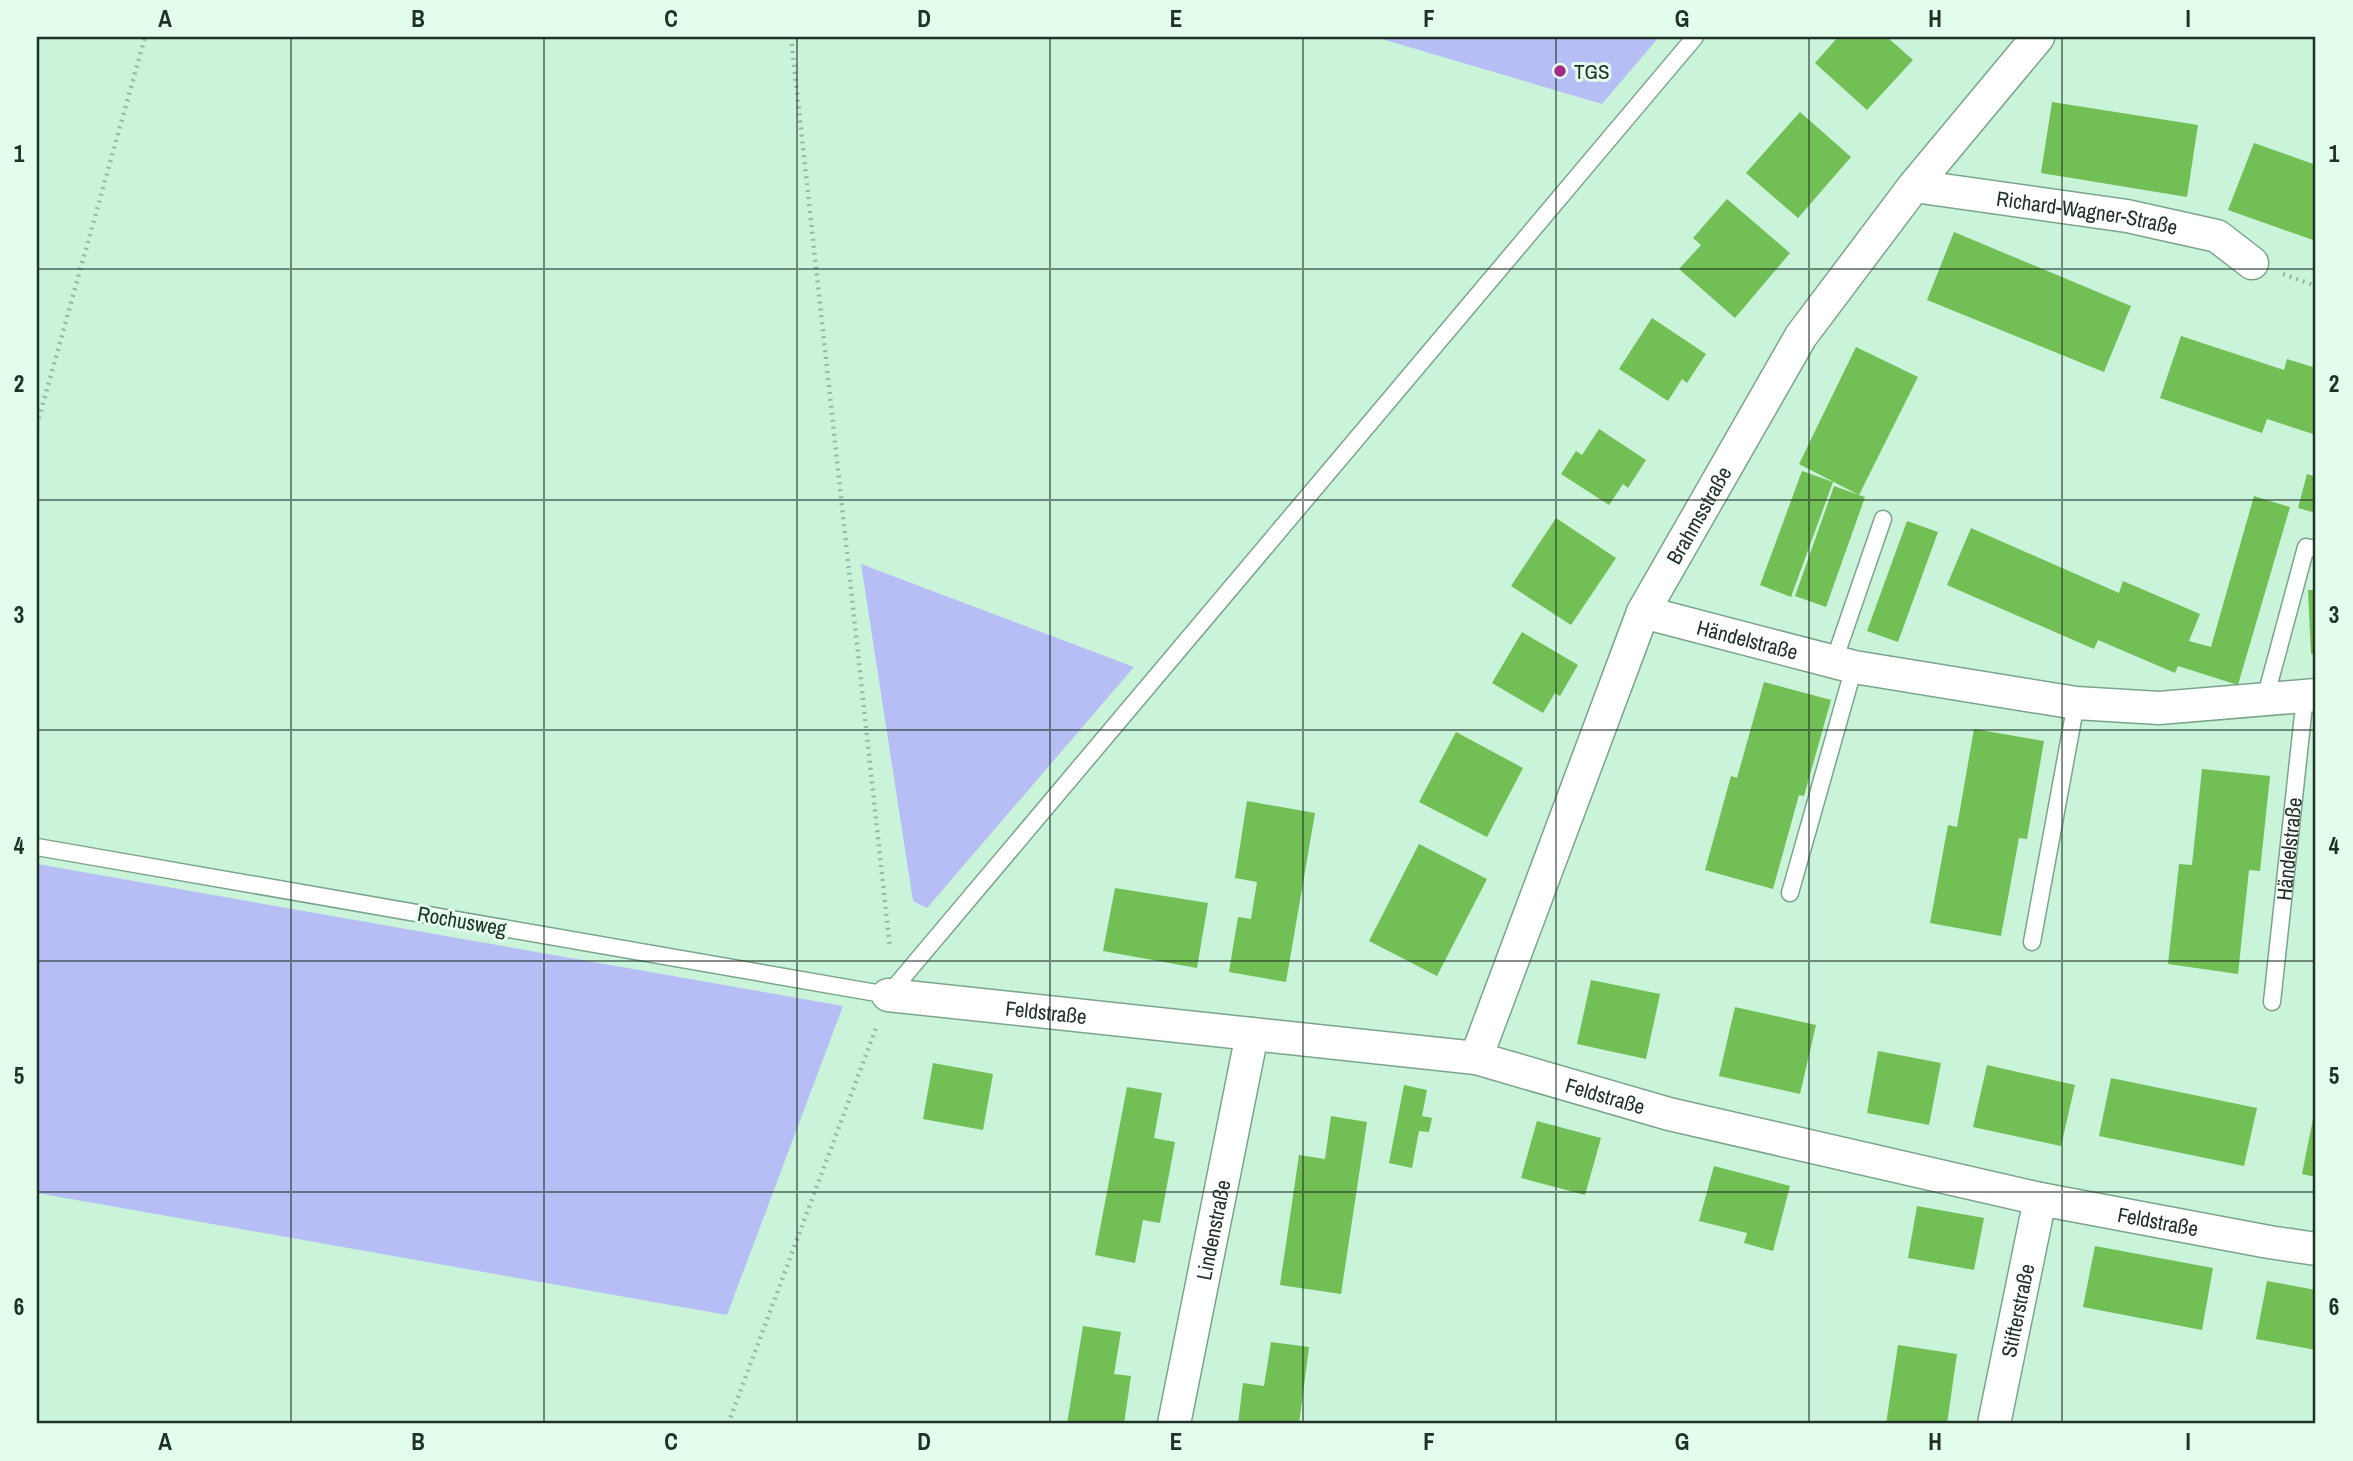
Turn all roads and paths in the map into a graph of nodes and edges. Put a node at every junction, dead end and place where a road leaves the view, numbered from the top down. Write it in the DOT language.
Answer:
graph roads {
  1 [pos="145,37"];
  2 [pos="791,37"];
  3 [pos="1695,37"];
  4 [pos="2038,37"];
  5 [pos="1914,186"];
  6 [pos="2252,263"];
  7 [pos="37,425"];
  8 [pos="1883,519"];
  9 [pos="2316,549"];
  10 [pos="1643,612"];
  11 [pos="1844,664"];
  12 [pos="2311,696"];
  13 [pos="2265,699"];
  14 [pos="2076,703"];
  15 [pos="37,847"];
  16 [pos="1790,893"];
  17 [pos="2032,942"];
  18 [pos="888,995"];
  19 [pos="2272,1002"];
  20 [pos="1252,1034"];
  21 [pos="1476,1059"];
  22 [pos="2040,1199"];
  23 [pos="2316,1249"];
  24 [pos="729,1424"];
  25 [pos="1174,1424"];
  26 [pos="1994,1424"];
  1 -- 7 [label="path"];
  2 -- 18 [label="path"];
  3 -- 18 [label="lane"];
  4 -- 5 [label="street, Brahmsstraße"];
  5 -- 6 [label="street, Richard-Wagner-Straße"];
  5 -- 10 [label="street, Brahmsstraße"];
  8 -- 11 [label="lane"];
  9 -- 13 [label="lane"];
  10 -- 11 [label="street, Händelstraße"];
  10 -- 21 [label="street, Brahmsstraße"];
  11 -- 14 [label="street, Händelstraße"];
  11 -- 16 [label="lane"];
  12 -- 13 [label="street, Händelstraße"];
  12 -- 19 [label="lane, Händelstraße"];
  13 -- 14 [label="street, Händelstraße"];
  14 -- 17 [label="lane"];
  15 -- 18 [label="lane, Rochusweg"];
  18 -- 20 [label="street, Feldstraße"];
  18 -- 24 [label="path"];
  20 -- 21 [label="street, Feldstraße"];
  20 -- 25 [label="street, Lindenstraße"];
  21 -- 22 [label="street, Feldstraße"];
  22 -- 23 [label="street, Feldstraße"];
  22 -- 26 [label="street, Stifterstraße"];
}
